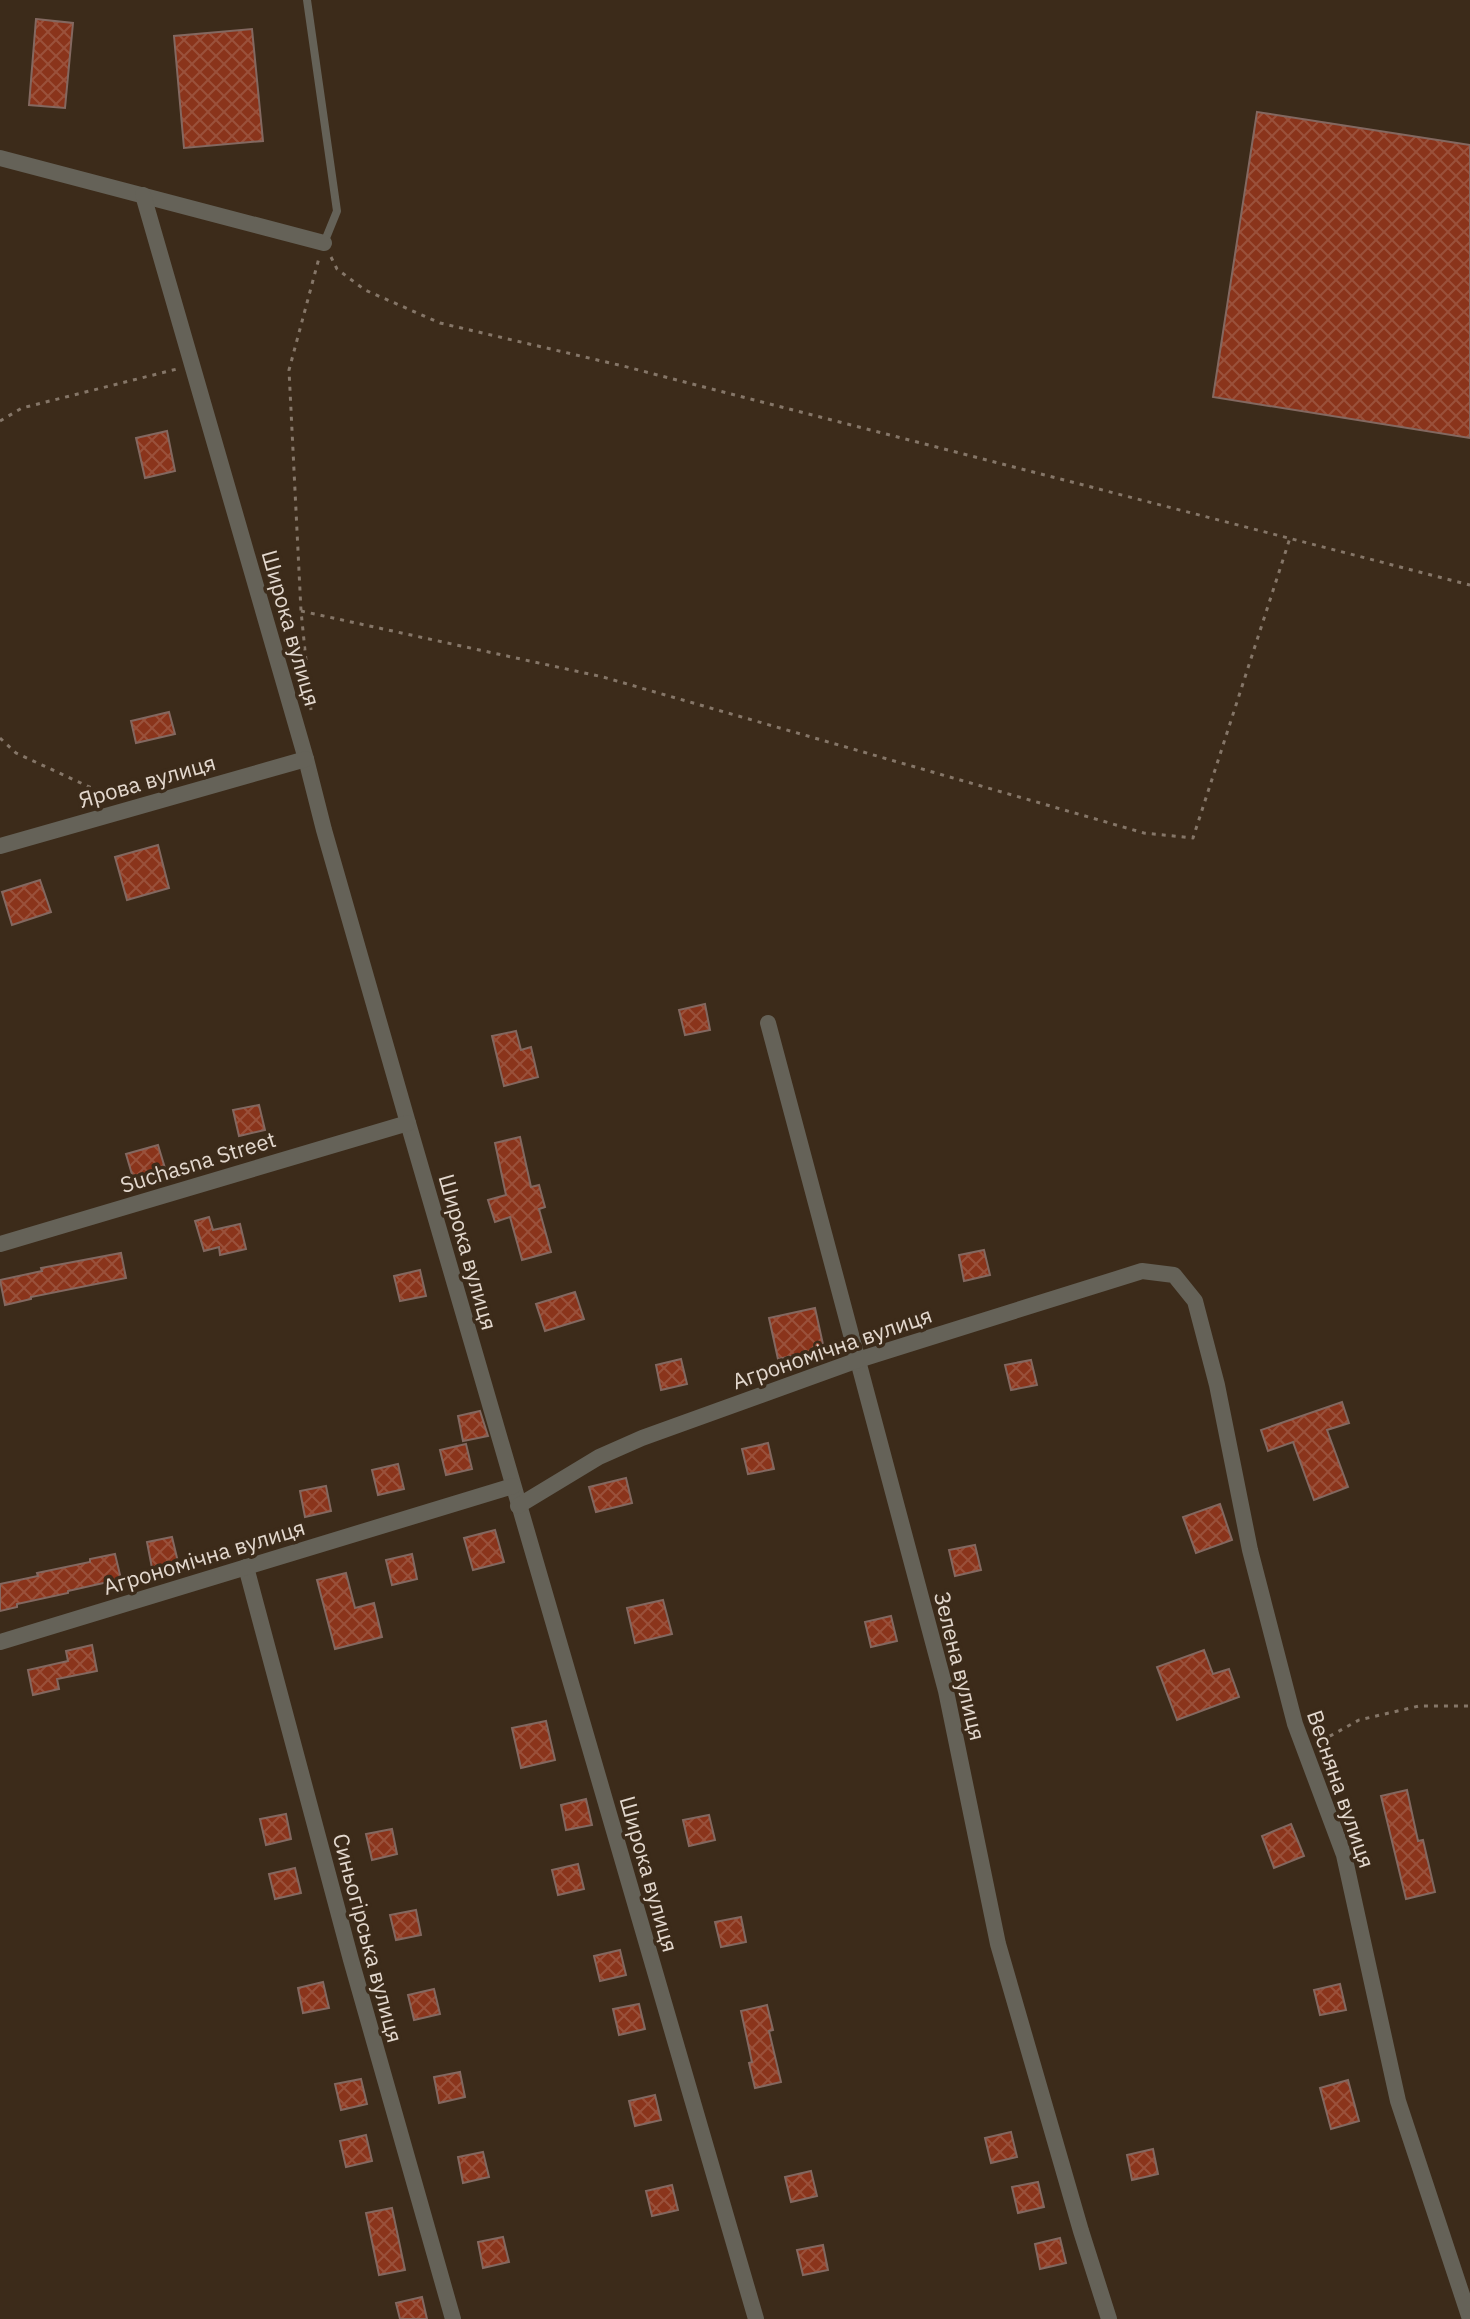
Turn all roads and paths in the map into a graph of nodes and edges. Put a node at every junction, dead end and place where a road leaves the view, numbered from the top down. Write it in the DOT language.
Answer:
graph roads {
  1 [pos="307,0"];
  2 [pos="0,158"];
  3 [pos="143,195"];
  4 [pos="324,243"];
  5 [pos="192,365"];
  6 [pos="0,421"];
  7 [pos="1290,538"];
  8 [pos="1470,585"];
  9 [pos="301,611"];
  10 [pos="312,720"];
  11 [pos="0,738"];
  12 [pos="306,759"];
  13 [pos="109,795"];
  14 [pos="0,846"];
  15 [pos="768,1023"];
  16 [pos="408,1123"];
  17 [pos="0,1244"];
  18 [pos="1174,1275"];
  19 [pos="858,1360"];
  20 [pos="513,1486"];
  21 [pos="518,1506"];
  22 [pos="246,1567"];
  23 [pos="0,1642"];
  24 [pos="1470,1706"];
  25 [pos="1305,1750"];
  26 [pos="453,2319"];
  27 [pos="756,2319"];
  28 [pos="1109,2319"];
  29 [pos="1470,2319"];
  1 -- 4 [label="lane"];
  2 -- 3 [label="street"];
  3 -- 4 [label="street"];
  3 -- 5 [label="street, Широка вулиця"];
  4 -- 7 [label="path"];
  4 -- 9 [label="path"];
  5 -- 6 [label="path"];
  5 -- 12 [label="street, Широка вулиця"];
  7 -- 8 [label="path"];
  7 -- 9 [label="path"];
  9 -- 10 [label="path"];
  11 -- 13 [label="path"];
  12 -- 14 [label="street, Ярова вулиця"];
  12 -- 16 [label="street, Широка вулиця"];
  15 -- 19 [label="street, Зелена вулиця"];
  16 -- 17 [label="street, Suchasna Street"];
  16 -- 20 [label="street, Широка вулиця"];
  18 -- 19 [label="street, Агрономічна вулиця"];
  18 -- 25 [label="street, Весняна вулиця"];
  19 -- 21 [label="street, Агрономічна вулиця"];
  19 -- 28 [label="street, Зелена вулиця"];
  20 -- 21 [label="street, Широка вулиця"];
  20 -- 22 [label="street, Агрономічна вулиця"];
  21 -- 27 [label="street, Широка вулиця"];
  22 -- 23 [label="street, Агрономічна вулиця"];
  22 -- 26 [label="street, Синьогірська вулиця"];
  24 -- 25 [label="path"];
  25 -- 29 [label="street, Весняна вулиця"];
}
